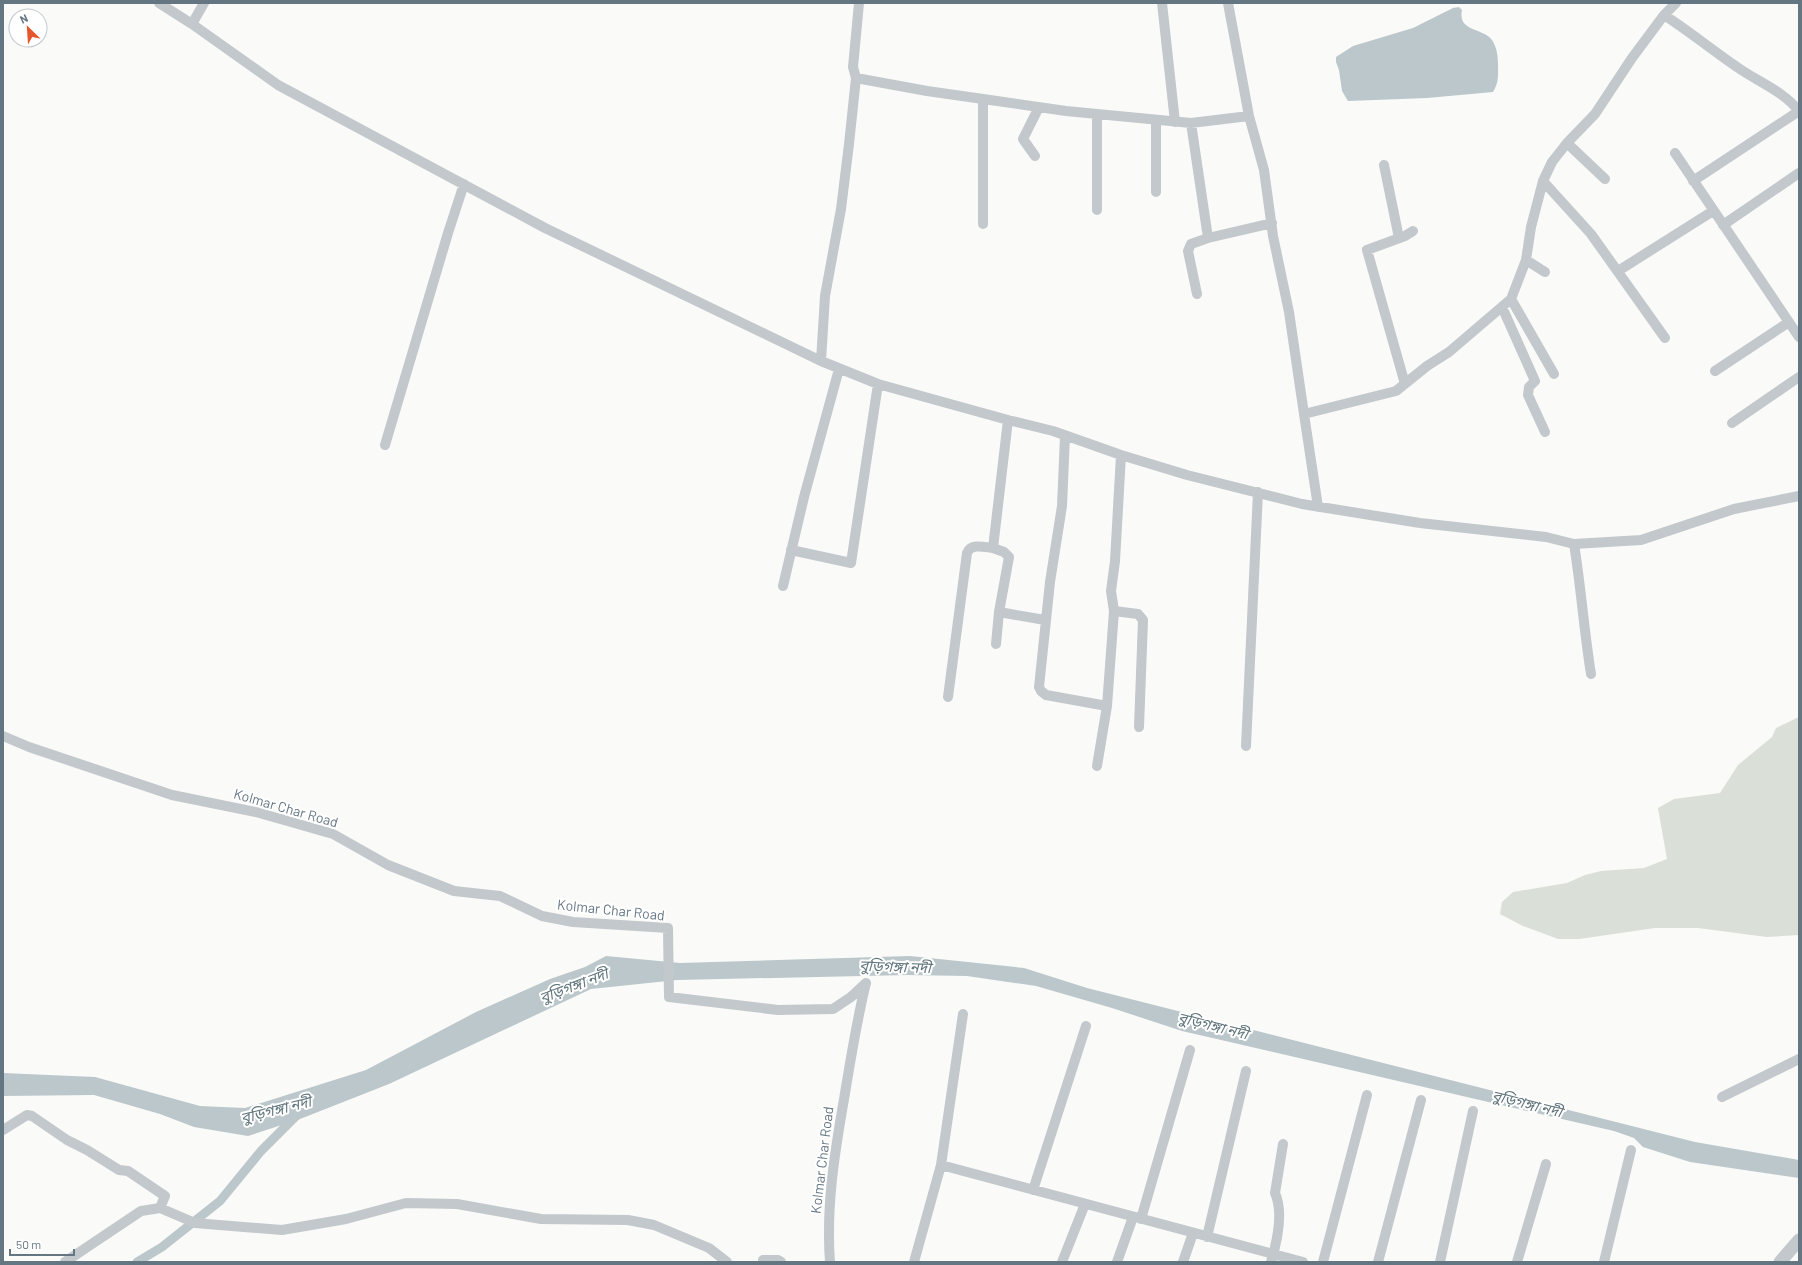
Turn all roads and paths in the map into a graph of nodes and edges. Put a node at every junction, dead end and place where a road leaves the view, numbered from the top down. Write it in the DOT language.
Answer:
graph roads {
  1 [pos="159,3"];
  2 [pos="204,3"];
  3 [pos="859,3"];
  4 [pos="1162,3"];
  5 [pos="1228,3"];
  6 [pos="1676,3"];
  7 [pos="1664,15"];
  8 [pos="192,24"];
  9 [pos="856,78"];
  10 [pos="983,99"];
  11 [pos="1039,107"];
  12 [pos="1098,114"];
  13 [pos="1249,116"];
  14 [pos="1156,120"];
  15 [pos="1175,122"];
  16 [pos="1191,123"];
  17 [pos="1567,143"];
  18 [pos="1675,153"];
  19 [pos="1035,156"];
  20 [pos="1384,165"];
  21 [pos="1799,173"];
  22 [pos="1605,179"];
  23 [pos="1543,181"];
  24 [pos="1693,181"];
  25 [pos="464,184"];
  26 [pos="1156,192"];
  27 [pos="1097,210"];
  28 [pos="1714,211"];
  29 [pos="983,224"];
  30 [pos="1272,224"];
  31 [pos="1723,224"];
  32 [pos="1413,232"];
  33 [pos="1208,238"];
  34 [pos="1398,238"];
  35 [pos="1526,260"];
  36 [pos="1618,271"];
  37 [pos="1545,272"];
  38 [pos="1197,294"];
  39 [pos="1511,299"];
  40 [pos="1502,307"];
  41 [pos="1788,322"];
  42 [pos="1799,337"];
  43 [pos="1665,338"];
  44 [pos="821,361"];
  45 [pos="839,369"];
  46 [pos="1715,371"];
  47 [pos="1554,374"];
  48 [pos="1799,378"];
  49 [pos="878,384"];
  50 [pos="1405,384"];
  51 [pos="1304,414"];
  52 [pos="1008,420"];
  53 [pos="1732,423"];
  54 [pos="1545,432"];
  55 [pos="1065,436"];
  56 [pos="385,445"];
  57 [pos="1121,455"];
  58 [pos="1258,492"];
  59 [pos="1799,496"];
  60 [pos="1318,507"];
  61 [pos="1574,544"];
  62 [pos="993,548"];
  63 [pos="792,550"];
  64 [pos="783,586"];
  65 [pos="1114,611"];
  66 [pos="999,612"];
  67 [pos="1045,620"];
  68 [pos="996,644"];
  69 [pos="1591,674"];
  70 [pos="948,697"];
  71 [pos="1107,706"];
  72 [pos="1139,726"];
  73 [pos="3,736"];
  74 [pos="1246,746"];
  75 [pos="1097,766"];
  76 [pos="963,1014"];
  77 [pos="1086,1026"];
  78 [pos="1190,1050"];
  79 [pos="1799,1059"];
  80 [pos="1246,1071"];
  81 [pos="1366,1094"];
  82 [pos="1722,1097"];
  83 [pos="1421,1100"];
  84 [pos="1473,1111"];
  85 [pos="3,1130"];
  86 [pos="1284,1144"];
  87 [pos="1631,1150"];
  88 [pos="1546,1164"];
  89 [pos="941,1165"];
  90 [pos="1033,1190"];
  91 [pos="1085,1204"];
  92 [pos="160,1208"];
  93 [pos="1137,1218"];
  94 [pos="1193,1233"];
  95 [pos="1207,1237"];
  96 [pos="1799,1240"];
  97 [pos="1272,1258"];
  98 [pos="763,1260"];
  99 [pos="65,1262"];
  100 [pos="727,1262"];
  101 [pos="781,1262"];
  102 [pos="830,1262"];
  103 [pos="914,1262"];
  104 [pos="1062,1262"];
  105 [pos="1117,1262"];
  106 [pos="1183,1262"];
  107 [pos="1303,1262"];
  108 [pos="1323,1262"];
  109 [pos="1378,1262"];
  110 [pos="1440,1262"];
  111 [pos="1516,1262"];
  112 [pos="1604,1262"];
  113 [pos="1780,1262"];
  1 -- 8 [label="street"];
  2 -- 8 [label="street"];
  3 -- 9 [label="street"];
  4 -- 15 [label="street"];
  5 -- 13 [label="street"];
  6 -- 7 [label="street"];
  7 -- 17 [label="street"];
  7 -- 24 [label="street"];
  8 -- 25 [label="street"];
  9 -- 10 [label="street"];
  9 -- 44 [label="street"];
  10 -- 11 [label="street"];
  10 -- 29 [label="street"];
  11 -- 12 [label="street"];
  11 -- 19 [label="street"];
  12 -- 14 [label="street"];
  12 -- 27 [label="street"];
  13 -- 16 [label="street"];
  13 -- 30 [label="street"];
  14 -- 15 [label="street"];
  14 -- 26 [label="street"];
  15 -- 16 [label="street"];
  16 -- 33 [label="street"];
  17 -- 22 [label="street"];
  17 -- 23 [label="street"];
  18 -- 24 [label="street"];
  20 -- 34 [label="street"];
  21 -- 31 [label="street"];
  23 -- 35 [label="street"];
  23 -- 36 [label="street"];
  24 -- 28 [label="street"];
  25 -- 44 [label="street"];
  25 -- 56 [label="street"];
  28 -- 31 [label="street"];
  28 -- 36 [label="street"];
  30 -- 33 [label="street"];
  30 -- 51 [label="street"];
  31 -- 41 [label="street"];
  32 -- 34 [label="street"];
  33 -- 38 [label="street"];
  34 -- 50 [label="street"];
  35 -- 37 [label="street"];
  35 -- 39 [label="street"];
  36 -- 43 [label="street"];
  39 -- 40 [label="street"];
  39 -- 47 [label="street"];
  40 -- 50 [label="street"];
  40 -- 54 [label="street"];
  41 -- 42 [label="street"];
  41 -- 46 [label="street"];
  44 -- 45 [label="street"];
  45 -- 49 [label="street"];
  45 -- 63 [label="street"];
  48 -- 53 [label="street"];
  49 -- 52 [label="street"];
  49 -- 63 [label="street"];
  50 -- 51 [label="street"];
  51 -- 60 [label="street"];
  52 -- 55 [label="street"];
  52 -- 62 [label="street"];
  55 -- 57 [label="street"];
  55 -- 67 [label="street"];
  57 -- 58 [label="street"];
  57 -- 65 [label="street"];
  58 -- 60 [label="street"];
  58 -- 74 [label="street"];
  59 -- 61 [label="street"];
  60 -- 61 [label="street"];
  61 -- 69 [label="street"];
  62 -- 66 [label="street"];
  62 -- 70 [label="street"];
  63 -- 64 [label="street"];
  65 -- 71 [label="street"];
  65 -- 72 [label="street"];
  66 -- 67 [label="street"];
  66 -- 68 [label="street"];
  67 -- 71 [label="street"];
  71 -- 75 [label="street"];
  73 -- 102 [label="street, Kolmar Char Road"];
  76 -- 89 [label="street"];
  77 -- 90 [label="street"];
  78 -- 93 [label="street"];
  79 -- 82 [label="street"];
  80 -- 95 [label="street"];
  81 -- 108 [label="street"];
  83 -- 109 [label="street"];
  84 -- 110 [label="street"];
  85 -- 92 [label="street"];
  86 -- 97 [label="street"];
  87 -- 112 [label="street"];
  88 -- 111 [label="street"];
  89 -- 90 [label="street"];
  89 -- 103 [label="street"];
  90 -- 91 [label="street"];
  91 -- 93 [label="street"];
  91 -- 104 [label="street"];
  92 -- 99 [label="street"];
  92 -- 100 [label="street"];
  93 -- 94 [label="street"];
  93 -- 105 [label="street"];
  94 -- 95 [label="street"];
  94 -- 106 [label="street"];
  95 -- 97 [label="street"];
  96 -- 113 [label="street"];
  97 -- 107 [label="street"];
  98 -- 101 [label="street"];
}
